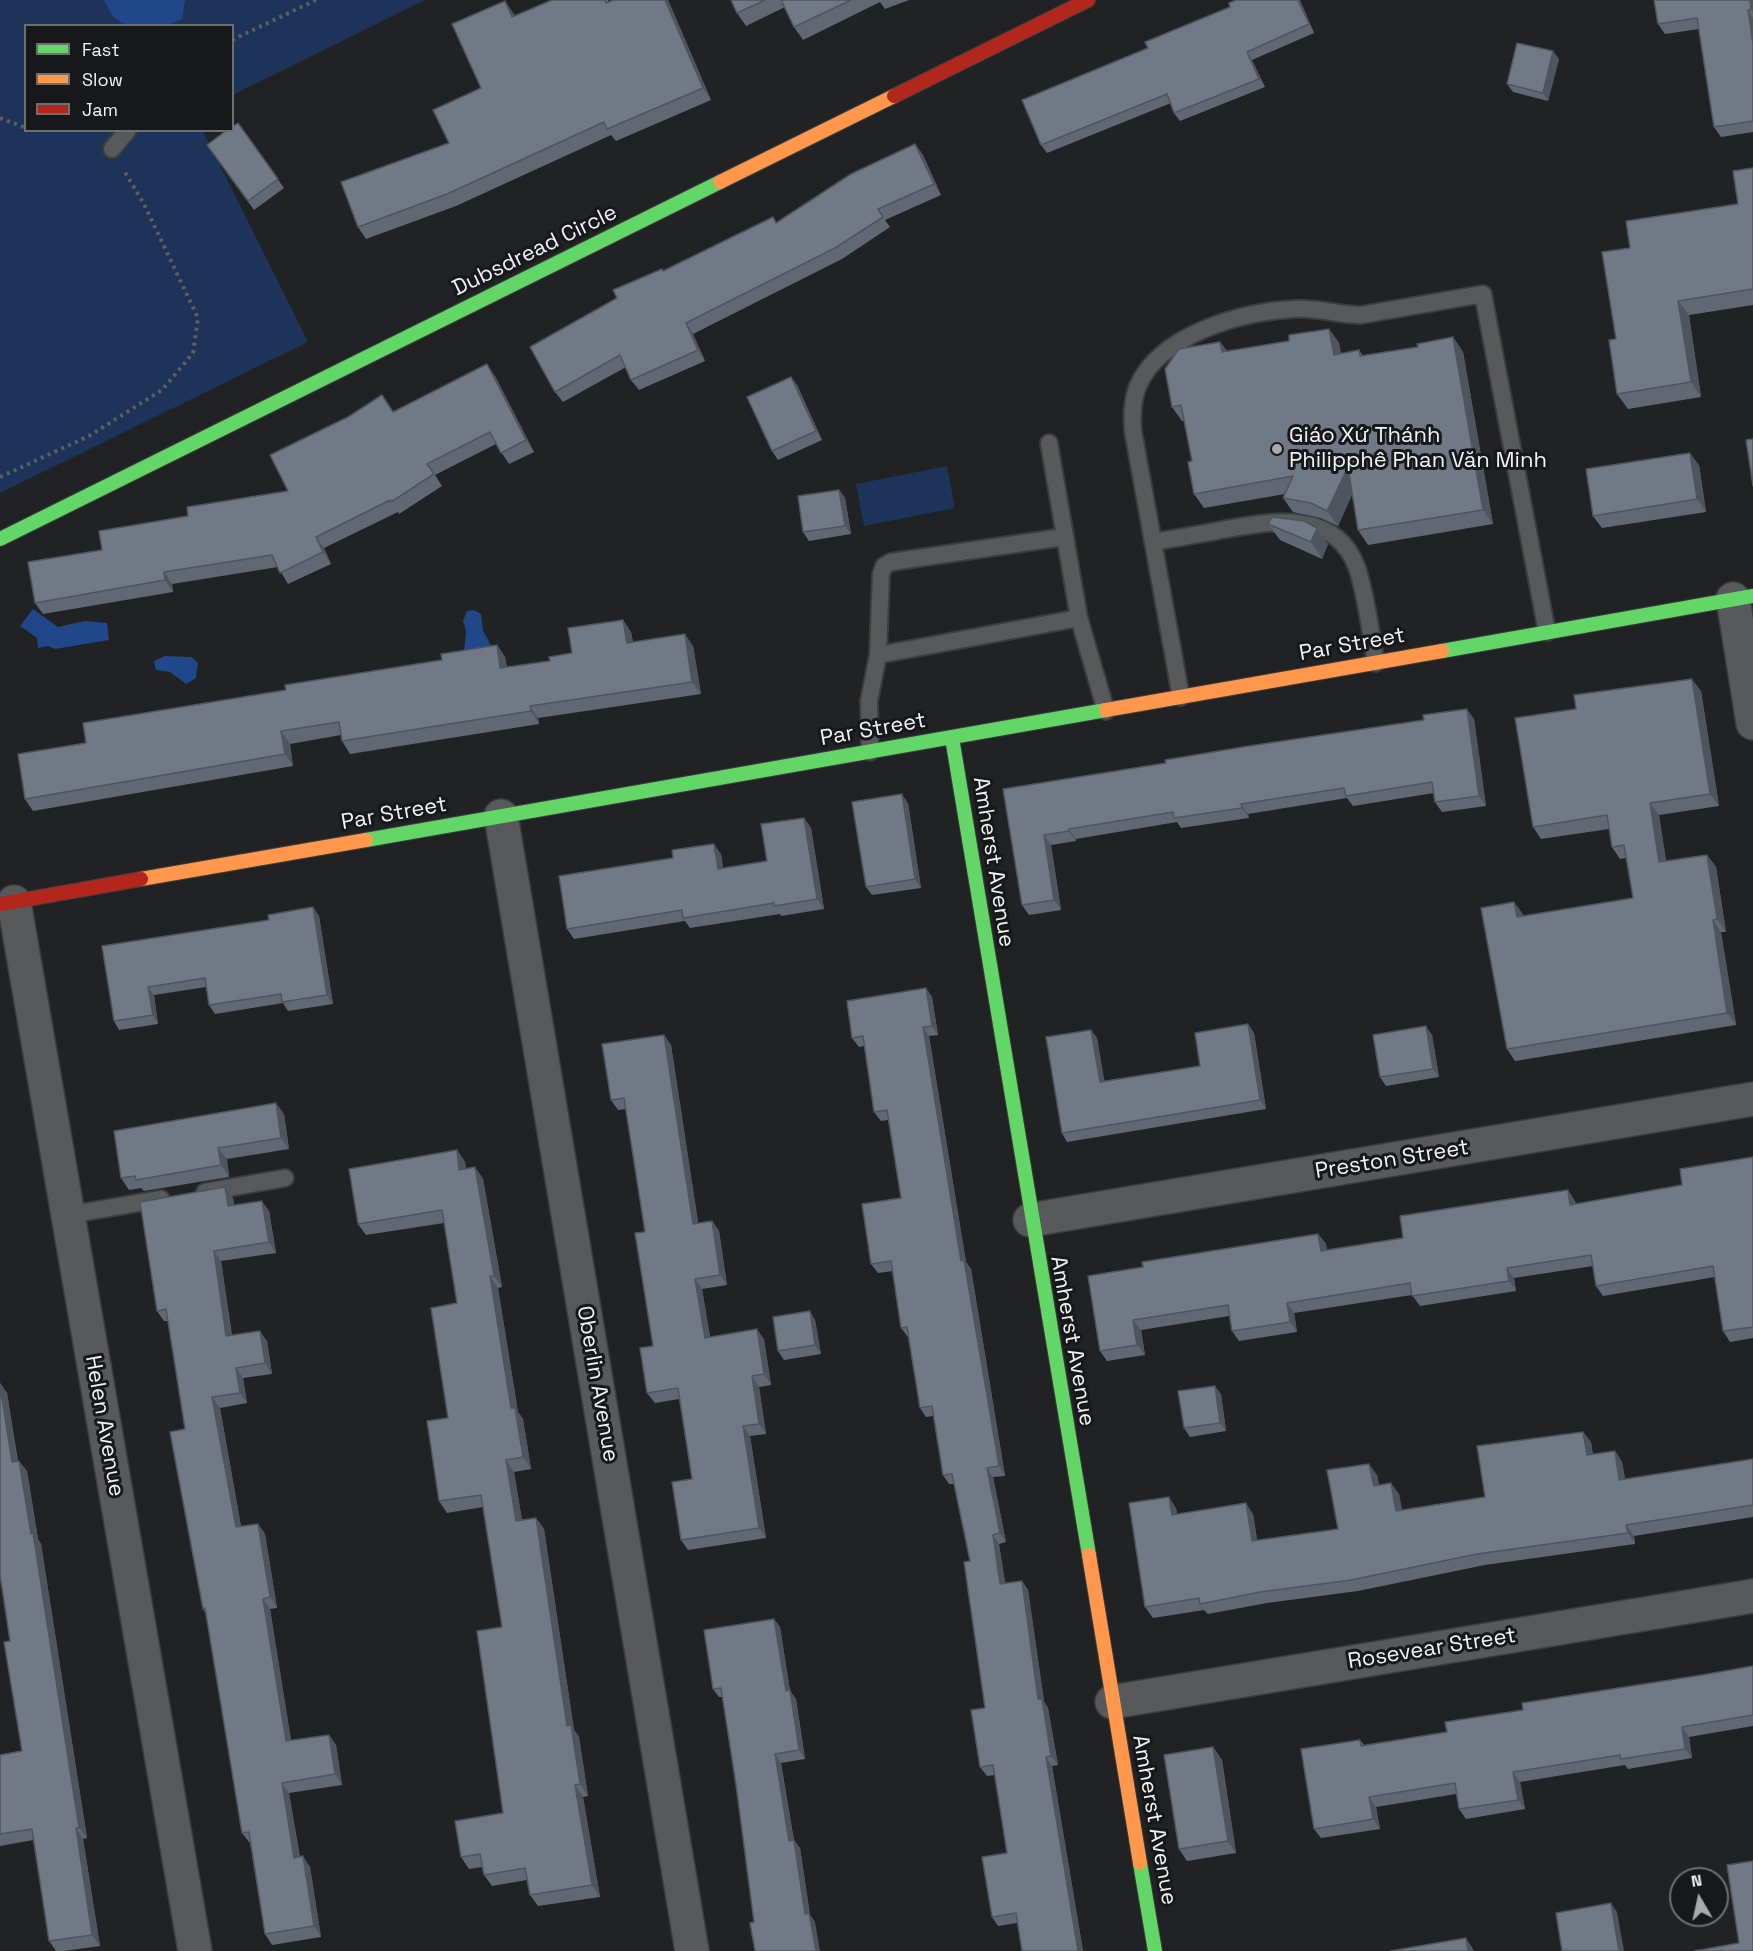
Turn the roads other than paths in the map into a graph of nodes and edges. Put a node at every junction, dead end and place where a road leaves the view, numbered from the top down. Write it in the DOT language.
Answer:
graph roads {
  1 [pos="1088,0"];
  2 [pos="126,132"];
  3 [pos="112,149"];
  4 [pos="1049,443"];
  5 [pos="1064,537"];
  6 [pos="0,539"];
  7 [pos="1153,542"];
  8 [pos="1743,598"];
  9 [pos="1079,618"];
  10 [pos="1547,632"];
  11 [pos="878,655"];
  12 [pos="1376,663"];
  13 [pos="1181,697"];
  14 [pos="1106,711"];
  15 [pos="1753,723"];
  16 [pos="952,738"];
  17 [pos="870,752"];
  18 [pos="501,816"];
  19 [pos="7,903"];
  20 [pos="1753,1099"];
  21 [pos="285,1178"];
  22 [pos="68,1215"];
  23 [pos="1030,1220"];
  24 [pos="1753,1596"];
  25 [pos="1112,1702"];
  26 [pos="195,1951"];
  27 [pos="692,1951"];
  28 [pos="1155,1951"];
  1 -- 6 [label="street, Dubsdread Circle"];
  2 -- 3 [label="lane"];
  4 -- 5 [label="lane"];
  5 -- 9 [label="lane"];
  5 -- 11 [label="lane"];
  7 -- 10 [label="lane"];
  7 -- 12 [label="lane"];
  7 -- 13 [label="lane"];
  8 -- 10 [label="street, Par Street"];
  8 -- 15 [label="street"];
  9 -- 11 [label="lane"];
  9 -- 14 [label="lane"];
  10 -- 12 [label="street, Par Street"];
  11 -- 17 [label="lane"];
  12 -- 13 [label="street, Par Street"];
  13 -- 14 [label="street, Par Street"];
  14 -- 16 [label="street, Par Street"];
  16 -- 17 [label="street, Par Street"];
  16 -- 23 [label="street, Amherst Avenue"];
  17 -- 18 [label="street, Par Street"];
  18 -- 19 [label="street, Par Street"];
  18 -- 27 [label="street, Oberlin Avenue"];
  19 -- 22 [label="street, Helen Avenue"];
  20 -- 23 [label="street, Preston Street"];
  21 -- 22 [label="lane"];
  22 -- 26 [label="street, Helen Avenue"];
  23 -- 25 [label="street, Amherst Avenue"];
  24 -- 25 [label="street, Rosevear Street"];
  25 -- 28 [label="street, Amherst Avenue"];
}
